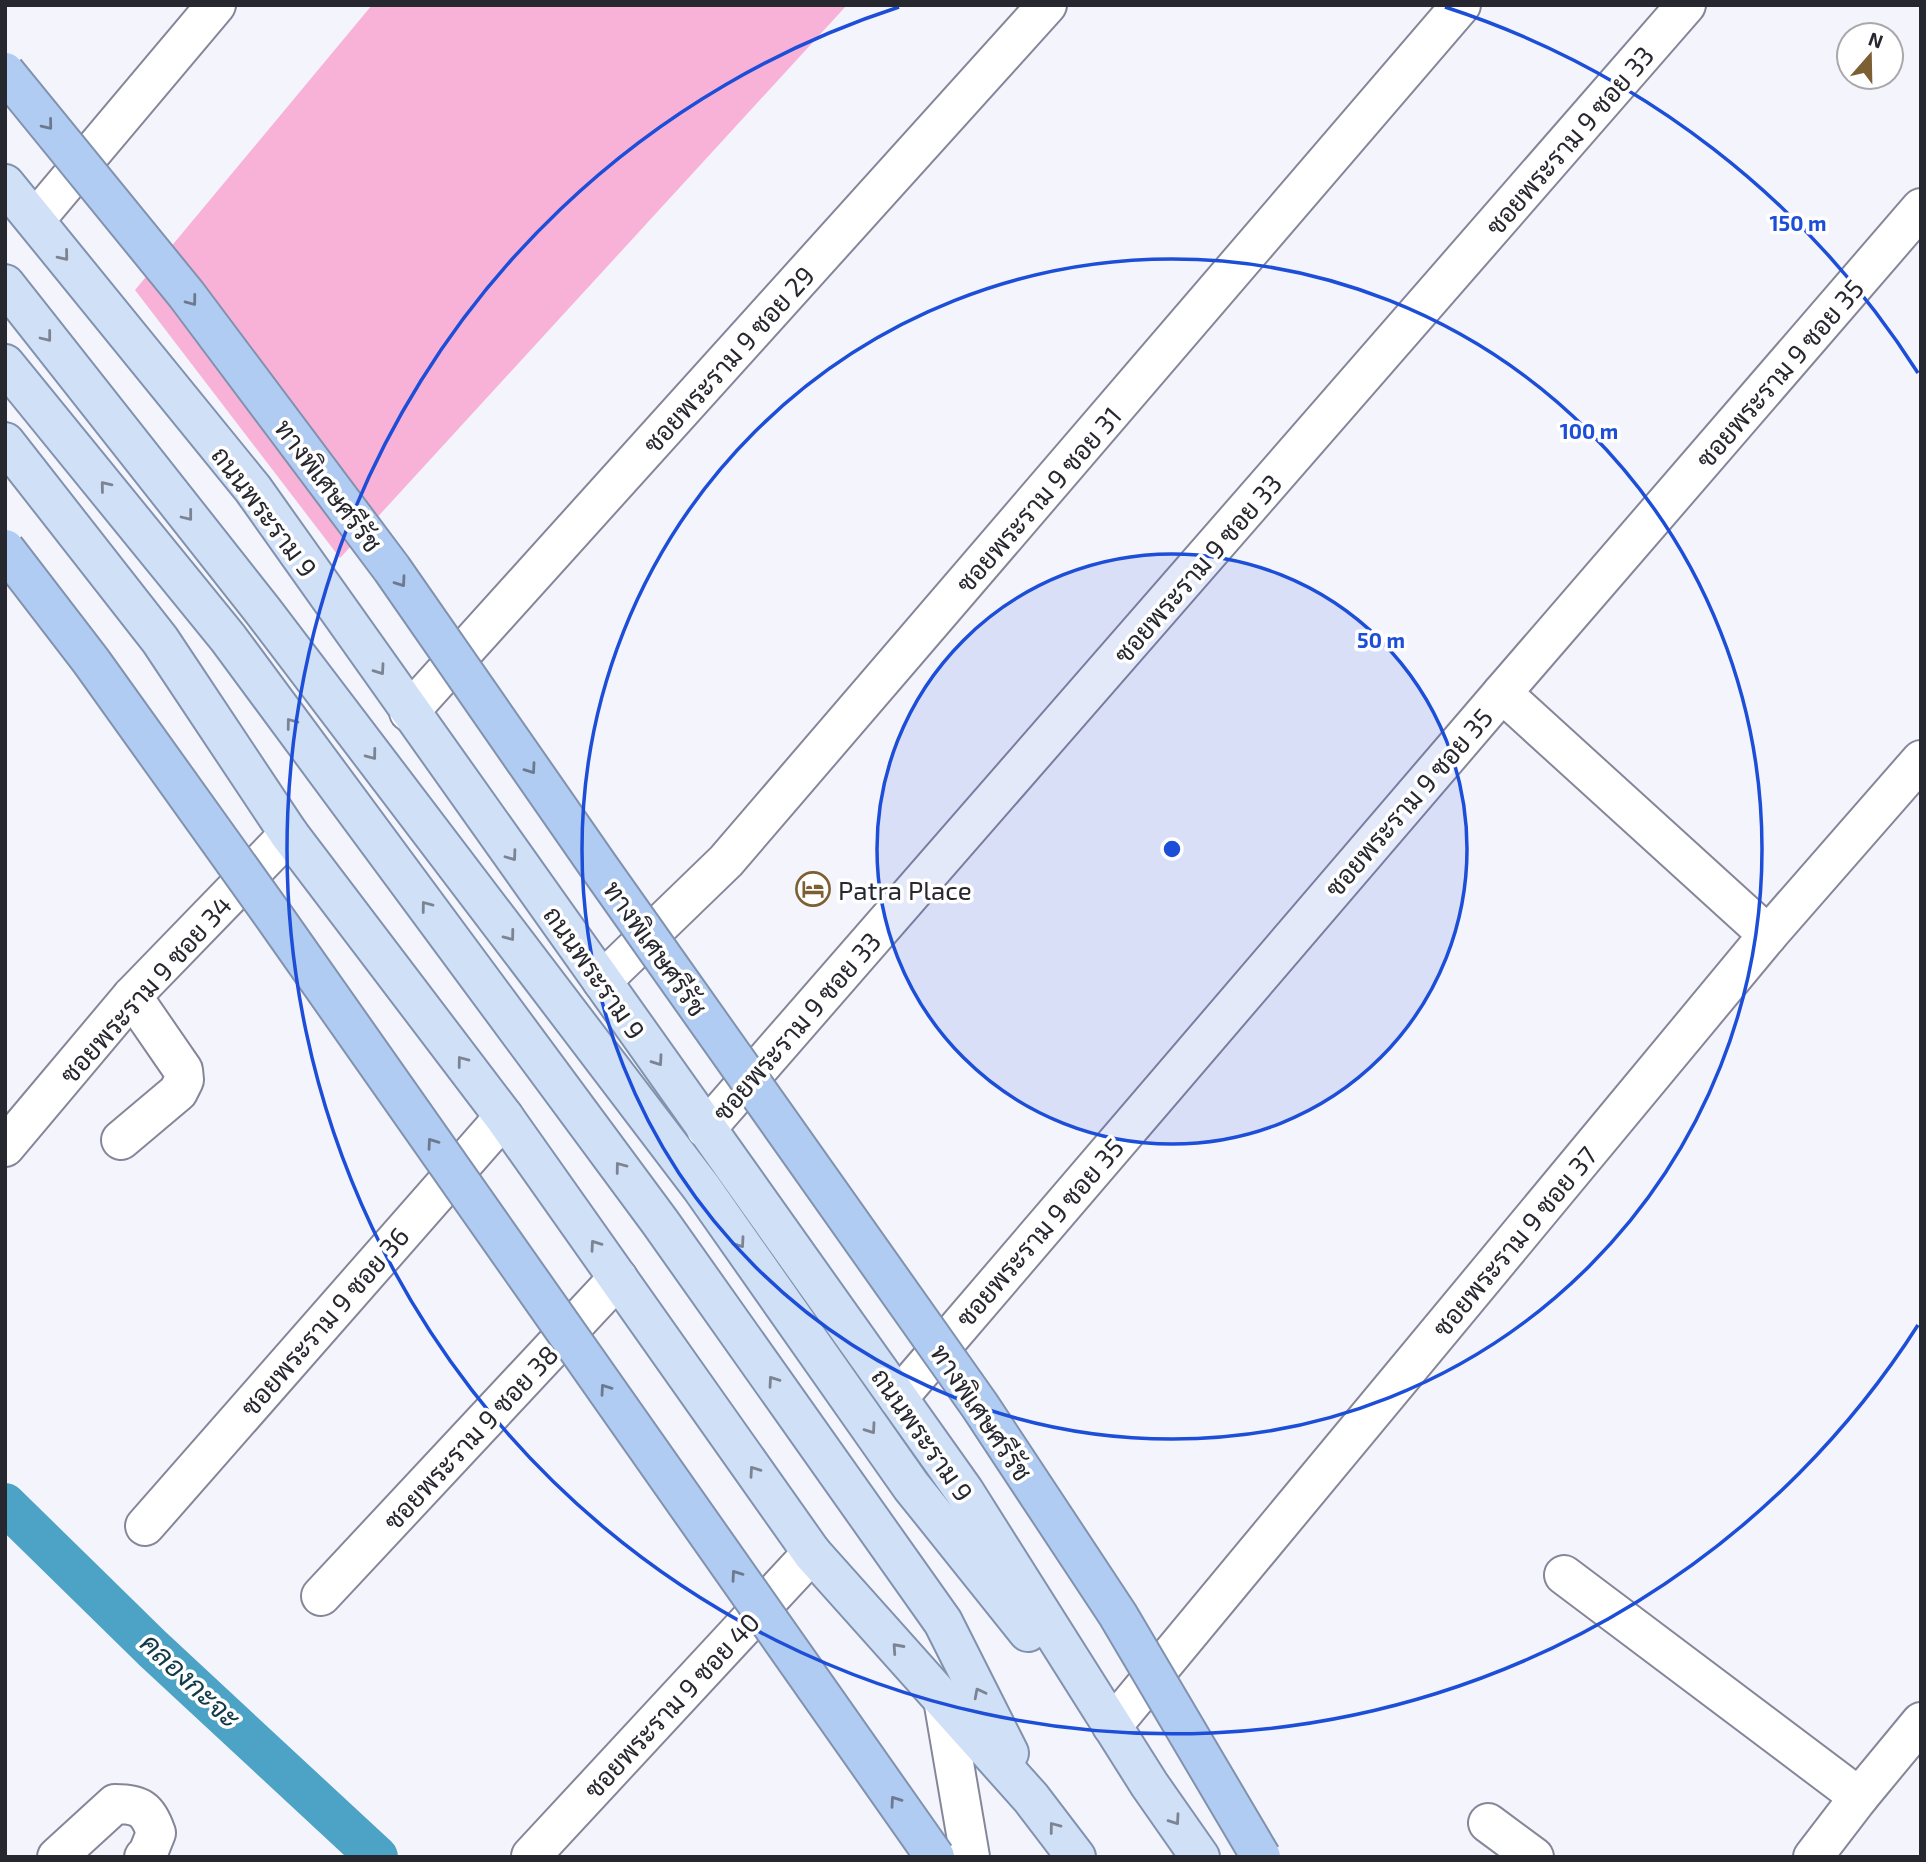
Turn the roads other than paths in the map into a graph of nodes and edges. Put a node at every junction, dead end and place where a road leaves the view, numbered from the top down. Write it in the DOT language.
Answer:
graph roads {
  1 [pos="216,5"];
  2 [pos="1047,5"];
  3 [pos="1461,5"];
  4 [pos="1686,5"];
  5 [pos="5,72"];
  6 [pos="5,184"];
  7 [pos="1921,208"];
  8 [pos="35,220"];
  9 [pos="5,284"];
  10 [pos="5,363"];
  11 [pos="5,442"];
  12 [pos="5,549"];
  13 [pos="1502,692"];
  14 [pos="409,712"];
  15 [pos="1921,760"];
  16 [pos="289,834"];
  17 [pos="1768,935"];
  18 [pos="602,981"];
  19 [pos="132,996"];
  20 [pos="504,1116"];
  21 [pos="706,1129"];
  22 [pos="121,1140"];
  23 [pos="5,1147"];
  24 [pos="618,1278"];
  25 [pos="898,1398"];
  26 [pos="145,1526"];
  27 [pos="812,1553"];
  28 [pos="1564,1574"];
  29 [pos="321,1595"];
  30 [pos="943,1699"];
  31 [pos="1921,1722"];
  32 [pos="1112,1726"];
  33 [pos="1149,1784"];
  34 [pos="1859,1797"];
  35 [pos="1031,1798"];
  36 [pos="1488,1823"];
  37 [pos="531,1856"];
  38 [pos="57,1857"];
  39 [pos="144,1857"];
  40 [pos="934,1857"];
  41 [pos="970,1857"];
  42 [pos="1076,1857"];
  43 [pos="1200,1857"];
  44 [pos="1261,1857"];
  45 [pos="1535,1857"];
  46 [pos="1813,1857"];
  1 -- 8 [label="street"];
  2 -- 14 [label="street, ซอยพระราม 9 ซอย 29"];
  3 -- 18 [label="street, ซอยพระราม 9 ซอย 31"];
  4 -- 21 [label="street, ซอยพระราม 9 ซอย 33"];
  5 -- 44 [label="highway, ทางพิเศษศรีรัช, one-way, bridge"];
  6 -- 8 [label="main road, ถนนพระราม 9"];
  7 -- 13 [label="street, ซอยพระราม 9 ซอย 35"];
  8 -- 14 [label="main road, ถนนพระราม 9, one-way"];
  9 -- 33 [label="main road, ถนนพระราม 9, one-way"];
  35 -- 10 [label="main road, one-way"];
  11 -- 16 [label="main road"];
  40 -- 12 [label="highway, one-way, bridge"];
  13 -- 17 [label="street"];
  13 -- 25 [label="street, ซอยพระราม 9 ซอย 35"];
  14 -- 18 [label="main road, ถนนพระราม 9, one-way"];
  15 -- 17 [label="street, ซอยพระราม 9 ซอย 37"];
  16 -- 19 [label="street, ซอยพระราม 9 ซอย 34"];
  20 -- 16 [label="main road, one-way"];
  17 -- 32 [label="street, ซอยพระราม 9 ซอย 37"];
  18 -- 21 [label="main road, ถนนพระราม 9, one-way"];
  19 -- 22 [label="street"];
  19 -- 23 [label="street, ซอยพระราม 9 ซอย 34"];
  24 -- 20 [label="main road, one-way"];
  20 -- 26 [label="street, ซอยพระราม 9 ซอย 36"];
  21 -- 25 [label="main road, ถนนพระราม 9"];
  27 -- 24 [label="main road, one-way"];
  24 -- 29 [label="street, ซอยพระราม 9 ซอย 38"];
  25 -- 32 [label="main road, ถนนพระราม 9"];
  30 -- 27 [label="main road, one-way"];
  27 -- 37 [label="street, ซอยพระราม 9 ซอย 40"];
  28 -- 34 [label="street"];
  30 -- 35 [label="main road"];
  30 -- 41 [label="street"];
  31 -- 34 [label="street"];
  32 -- 33 [label="main road, ถนนพระราม 9"];
  33 -- 43 [label="main road, ถนนพระราม 9, one-way"];
  34 -- 46 [label="street"];
  42 -- 35 [label="main road, one-way"];
  36 -- 45 [label="street"];
  38 -- 39 [label="street"];
}
